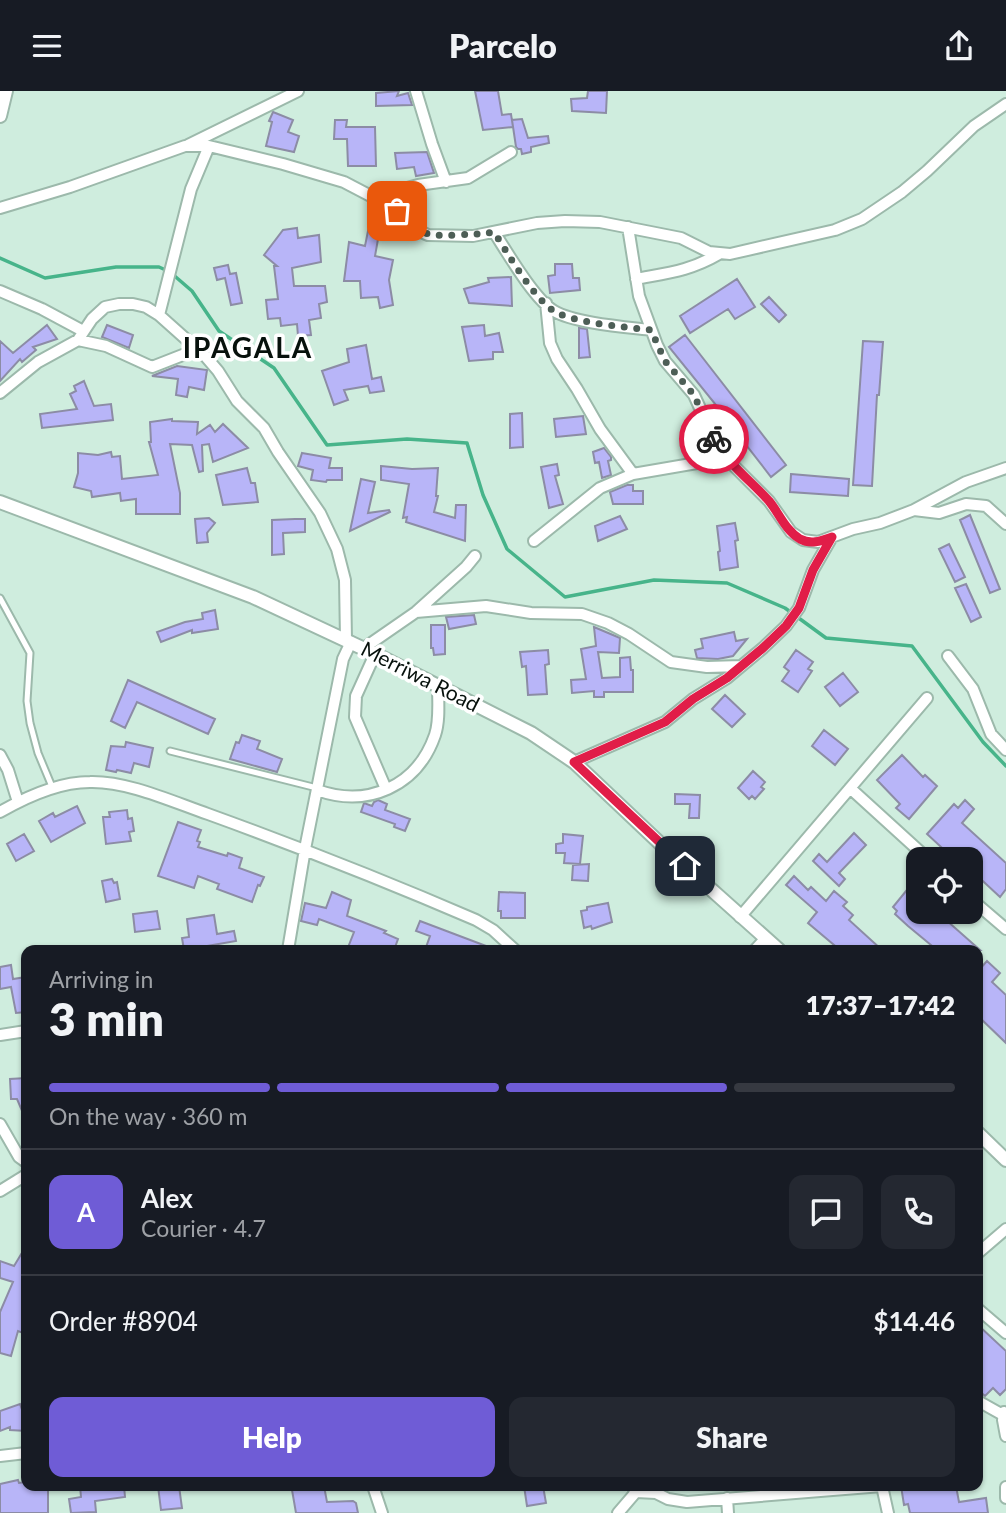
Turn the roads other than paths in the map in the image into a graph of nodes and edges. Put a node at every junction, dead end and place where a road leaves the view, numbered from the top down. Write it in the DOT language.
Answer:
graph roads {
  1 [pos="6,91"];
  2 [pos="298,91"];
  3 [pos="416,91"];
  4 [pos="1006,104"];
  5 [pos="0,117"];
  6 [pos="185,146"];
  7 [pos="209,146"];
  8 [pos="511,152"];
  9 [pos="446,182"];
  10 [pos="375,197"];
  11 [pos="0,208"];
  12 [pos="628,227"];
  13 [pos="494,232"];
  14 [pos="719,254"];
  15 [pos="636,279"];
  16 [pos="0,291"];
  17 [pos="546,303"];
  18 [pos="159,315"];
  19 [pos="651,330"];
  20 [pos="80,336"];
  21 [pos="198,349"];
  22 [pos="0,393"];
  23 [pos="726,458"];
  24 [pos="1006,468"];
  25 [pos="633,474"];
  26 [pos="0,502"];
  27 [pos="914,510"];
  28 [pos="1006,524"];
  29 [pos="832,537"];
  30 [pos="534,541"];
  31 [pos="475,556"];
  32 [pos="0,598"];
  33 [pos="416,612"];
  34 [pos="349,641"];
  35 [pos="370,651"];
  36 [pos="948,656"];
  37 [pos="741,666"];
  38 [pos="438,686"];
  39 [pos="928,698"];
  40 [pos="1006,750"];
  41 [pos="170,751"];
  42 [pos="0,755"];
  43 [pos="574,762"];
  44 [pos="850,788"];
  45 [pos="53,789"];
  46 [pos="317,789"];
  47 [pos="386,789"];
  48 [pos="18,802"];
  49 [pos="0,812"];
  50 [pos="915,847"];
  51 [pos="305,849"];
  52 [pos="983,909"];
  53 [pos="740,917"];
  54 [pos="1006,929"];
  55 [pos="766,938"];
  56 [pos="289,945"];
  57 [pos="510,945"];
  58 [pos="760,945"];
  59 [pos="774,945"];
  60 [pos="21,1032"];
  61 [pos="0,1035"];
  62 [pos="0,1124"];
  63 [pos="983,1138"];
  64 [pos="21,1158"];
  65 [pos="1006,1160"];
  66 [pos="21,1178"];
  67 [pos="0,1191"];
  68 [pos="1006,1229"];
  69 [pos="983,1249"];
  70 [pos="983,1314"];
  71 [pos="1006,1333"];
  72 [pos="983,1403"];
  73 [pos="1004,1412"];
  74 [pos="1006,1436"];
  75 [pos="21,1454"];
  76 [pos="0,1456"];
  77 [pos="1006,1487"];
  78 [pos="375,1491"];
  79 [pos="633,1491"];
  80 [pos="645,1491"];
  81 [pos="817,1491"];
  82 [pos="883,1491"];
  83 [pos="727,1498"];
  84 [pos="1006,1498"];
  85 [pos="382,1513"];
  86 [pos="618,1513"];
  87 [pos="729,1513"];
  88 [pos="888,1513"];
  1 -- 5 [label="street"];
  2 -- 6 [label="street"];
  3 -- 9 [label="street"];
  4 -- 14 [label="street"];
  6 -- 7 [label="street"];
  6 -- 11 [label="street"];
  7 -- 10 [label="street"];
  7 -- 18 [label="street"];
  8 -- 9 [label="street"];
  9 -- 10 [label="street"];
  10 -- 13 [label="street"];
  12 -- 13 [label="street"];
  12 -- 14 [label="street"];
  12 -- 15 [label="street"];
  13 -- 17 [label="street"];
  14 -- 15 [label="street"];
  15 -- 19 [label="street"];
  16 -- 20 [label="street"];
  17 -- 19 [label="street"];
  17 -- 25 [label="street"];
  18 -- 20 [label="street"];
  18 -- 21 [label="street"];
  19 -- 23 [label="street"];
  20 -- 21 [label="street"];
  20 -- 22 [label="street"];
  21 -- 34 [label="street"];
  23 -- 25 [label="street"];
  23 -- 29 [label="street"];
  24 -- 27 [label="street"];
  25 -- 30 [label="street"];
  26 -- 34 [label="street, Merriwa Road"];
  27 -- 28 [label="street"];
  27 -- 29 [label="street"];
  29 -- 37 [label="street"];
  31 -- 33 [label="street"];
  32 -- 45 [label="lane"];
  33 -- 35 [label="street"];
  33 -- 37 [label="street"];
  34 -- 35 [label="street, Merriwa Road"];
  34 -- 46 [label="street"];
  35 -- 38 [label="street, Merriwa Road"];
  35 -- 47 [label="street"];
  36 -- 40 [label="street"];
  37 -- 43 [label="street"];
  38 -- 43 [label="street, Merriwa Road"];
  38 -- 47 [label="street"];
  39 -- 44 [label="street"];
  41 -- 46 [label="lane"];
  42 -- 48 [label="street"];
  43 -- 53 [label="street, Merriwa Road"];
  44 -- 50 [label="street"];
  44 -- 53 [label="street"];
  45 -- 48 [label="street"];
  45 -- 51 [label="street"];
  46 -- 47 [label="street"];
  46 -- 51 [label="street"];
  48 -- 49 [label="street"];
  51 -- 56 [label="street"];
  51 -- 57 [label="street"];
  52 -- 54 [label="street"];
  53 -- 55 [label="street, Merriwa Road"];
  55 -- 58 [label="street"];
  55 -- 59 [label="street, Merriwa Road"];
  60 -- 61 [label="street"];
  62 -- 64 [label="street"];
  63 -- 65 [label="street"];
  66 -- 67 [label="street"];
  68 -- 69 [label="street"];
  70 -- 71 [label="street"];
  72 -- 73 [label="street"];
  73 -- 74 [label="street"];
  75 -- 76 [label="street"];
  77 -- 84 [label="street"];
  78 -- 85 [label="street"];
  79 -- 86 [label="street"];
  80 -- 83 [label="street"];
  81 -- 83 [label="street"];
  82 -- 88 [label="street"];
  83 -- 87 [label="street"];
}
